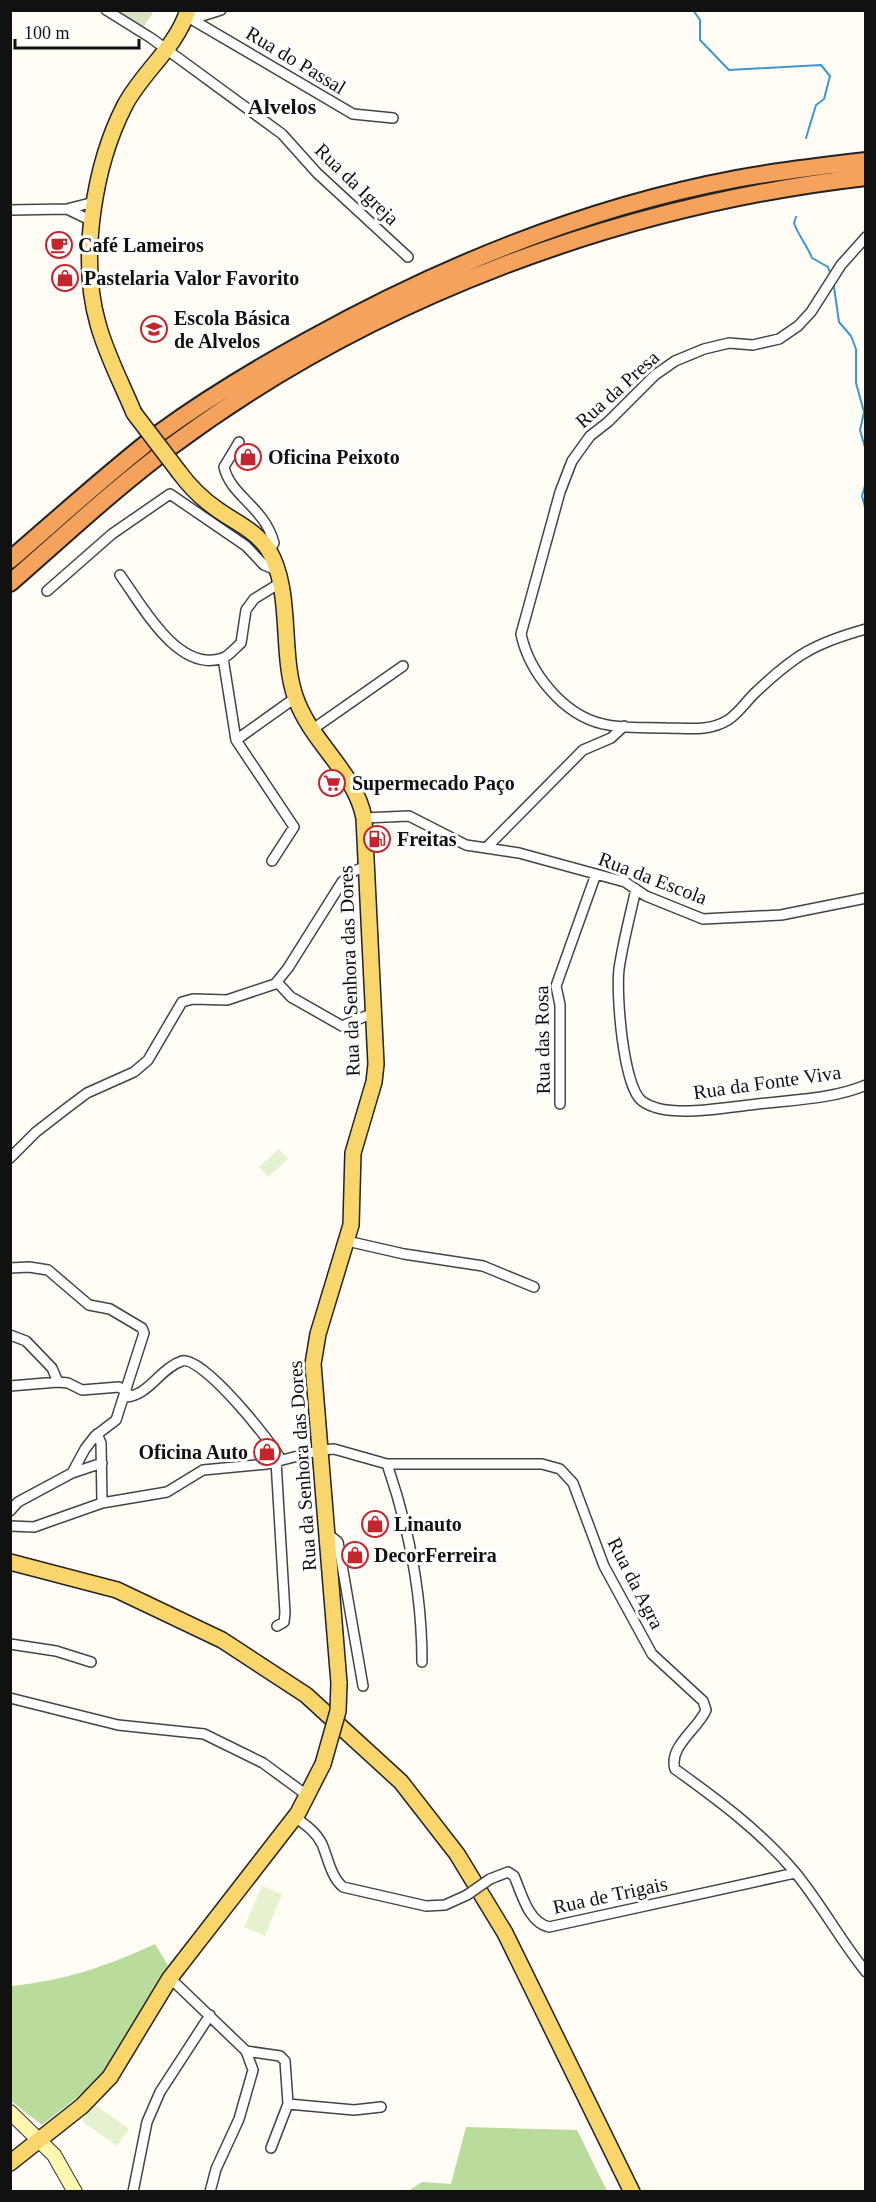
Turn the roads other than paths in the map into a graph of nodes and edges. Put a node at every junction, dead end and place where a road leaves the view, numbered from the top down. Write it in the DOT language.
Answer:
graph roads {
  1 [pos="106,10"];
  2 [pos="221,10"];
  3 [pos="187,13"];
  4 [pos="166,50"];
  5 [pos="393,118"];
  6 [pos="866,161"];
  7 [pos="866,177"];
  8 [pos="94,202"];
  9 [pos="67,209"];
  10 [pos="10,210"];
  11 [pos="92,221"];
  12 [pos="866,237"];
  13 [pos="408,257"];
  14 [pos="238,442"];
  15 [pos="269,551"];
  16 [pos="10,561"];
  17 [pos="120,575"];
  18 [pos="278,577"];
  19 [pos="10,583"];
  20 [pos="47,591"];
  21 [pos="866,629"];
  22 [pos="223,658"];
  23 [pos="403,666"];
  24 [pos="296,698"];
  25 [pos="624,726"];
  26 [pos="313,729"];
  27 [pos="236,740"];
  28 [pos="364,818"];
  29 [pos="487,847"];
  30 [pos="272,861"];
  31 [pos="367,866"];
  32 [pos="596,874"];
  33 [pos="636,889"];
  34 [pos="866,898"];
  35 [pos="277,982"];
  36 [pos="374,1016"];
  37 [pos="866,1085"];
  38 [pos="560,1104"];
  39 [pos="10,1158"];
  40 [pos="347,1241"];
  41 [pos="10,1268"];
  42 [pos="534,1287"];
  43 [pos="12,1338"];
  44 [pos="58,1382"];
  45 [pos="10,1386"];
  46 [pos="126,1395"];
  47 [pos="97,1434"];
  48 [pos="321,1450"];
  49 [pos="278,1461"];
  50 [pos="102,1463"];
  51 [pos="387,1464"];
  52 [pos="72,1473"];
  53 [pos="102,1503"];
  54 [pos="10,1511"];
  55 [pos="10,1526"];
  56 [pos="328,1534"];
  57 [pos="10,1562"];
  58 [pos="277,1626"];
  59 [pos="10,1644"];
  60 [pos="91,1662"];
  61 [pos="422,1662"];
  62 [pos="363,1686"];
  63 [pos="10,1698"];
  64 [pos="308,1796"];
  65 [pos="295,1817"];
  66 [pos="795,1873"];
  67 [pos="866,1972"];
  68 [pos="170,1978"];
  69 [pos="210,2015"];
  70 [pos="246,2051"];
  71 [pos="288,2104"];
  72 [pos="381,2107"];
  73 [pos="10,2112"];
  74 [pos="39,2140"];
  75 [pos="271,2148"];
  76 [pos="10,2163"];
  77 [pos="75,2192"];
  78 [pos="133,2192"];
  79 [pos="210,2192"];
  80 [pos="632,2192"];
  1 -- 4 [label="street, Rua da Igreja"];
  2 -- 3 [label="street"];
  3 -- 4 [label="main road, Rua da Senhora das Dores"];
  3 -- 5 [label="street, Rua do Passal"];
  4 -- 8 [label="main road, Rua da Senhora das Dores"];
  4 -- 13 [label="street, Rua da Igreja"];
  6 -- 16 [label="highway"];
  7 -- 19 [label="highway"];
  8 -- 9 [label="street"];
  8 -- 11 [label="main road, Rua da Senhora das Dores"];
  9 -- 10 [label="street"];
  9 -- 11 [label="street"];
  11 -- 15 [label="main road, Rua da Senhora das Dores, bridge"];
  12 -- 25 [label="street, Rua da Presa"];
  14 -- 15 [label="street"];
  15 -- 18 [label="main road, Rua da Senhora das Dores"];
  17 -- 22 [label="street"];
  18 -- 20 [label="street"];
  18 -- 22 [label="street"];
  18 -- 24 [label="main road, Rua da Senhora das Dores"];
  21 -- 25 [label="street, Rua da Presa"];
  22 -- 27 [label="street"];
  23 -- 26 [label="street"];
  24 -- 26 [label="main road, Rua da Senhora das Dores"];
  24 -- 27 [label="street"];
  25 -- 29 [label="street"];
  26 -- 28 [label="main road, Rua da Senhora das Dores"];
  27 -- 30 [label="street"];
  28 -- 29 [label="street, Rua da Escola"];
  28 -- 31 [label="main road, Rua da Senhora das Dores"];
  29 -- 32 [label="street, Rua da Escola"];
  31 -- 35 [label="street"];
  31 -- 36 [label="main road, Rua da Senhora das Dores"];
  32 -- 33 [label="street, Rua da Escola"];
  32 -- 38 [label="street, Rua das Rosa"];
  33 -- 34 [label="street, Rua da Escola"];
  33 -- 37 [label="street, Rua da Fonte Viva"];
  35 -- 36 [label="street"];
  35 -- 39 [label="street"];
  36 -- 40 [label="main road, Rua da Senhora das Dores"];
  40 -- 42 [label="street"];
  40 -- 48 [label="main road, Rua da Senhora das Dores"];
  41 -- 46 [label="street"];
  43 -- 44 [label="street"];
  44 -- 45 [label="street"];
  44 -- 46 [label="street"];
  46 -- 47 [label="street"];
  46 -- 49 [label="street"];
  47 -- 50 [label="street"];
  47 -- 52 [label="street"];
  48 -- 49 [label="street"];
  48 -- 51 [label="street, Rua da Agra"];
  48 -- 56 [label="main road, Rua da Senhora das Dores"];
  49 -- 53 [label="street"];
  49 -- 58 [label="street"];
  50 -- 52 [label="street"];
  50 -- 53 [label="street"];
  51 -- 61 [label="street"];
  51 -- 66 [label="street, Rua da Agra"];
  52 -- 54 [label="street"];
  53 -- 55 [label="street"];
  56 -- 62 [label="street"];
  56 -- 64 [label="main road, Rua da Senhora das Dores, bridge"];
  57 -- 80 [label="main road"];
  59 -- 60 [label="street"];
  63 -- 64 [label="street"];
  64 -- 65 [label="main road, Rua da Senhora das Dores"];
  65 -- 66 [label="street, Rua de Trigais, bridge"];
  65 -- 68 [label="main road, Rua da Senhora das Dores"];
  66 -- 67 [label="street"];
  68 -- 69 [label="street"];
  68 -- 74 [label="main road, Rua da Senhora das Dores"];
  69 -- 70 [label="street"];
  69 -- 78 [label="street"];
  70 -- 71 [label="street"];
  70 -- 79 [label="street"];
  71 -- 72 [label="street"];
  71 -- 75 [label="street"];
  73 -- 74 [label="main road"];
  74 -- 76 [label="main road, Rua da Senhora das Dores"];
  74 -- 77 [label="main road"];
}
